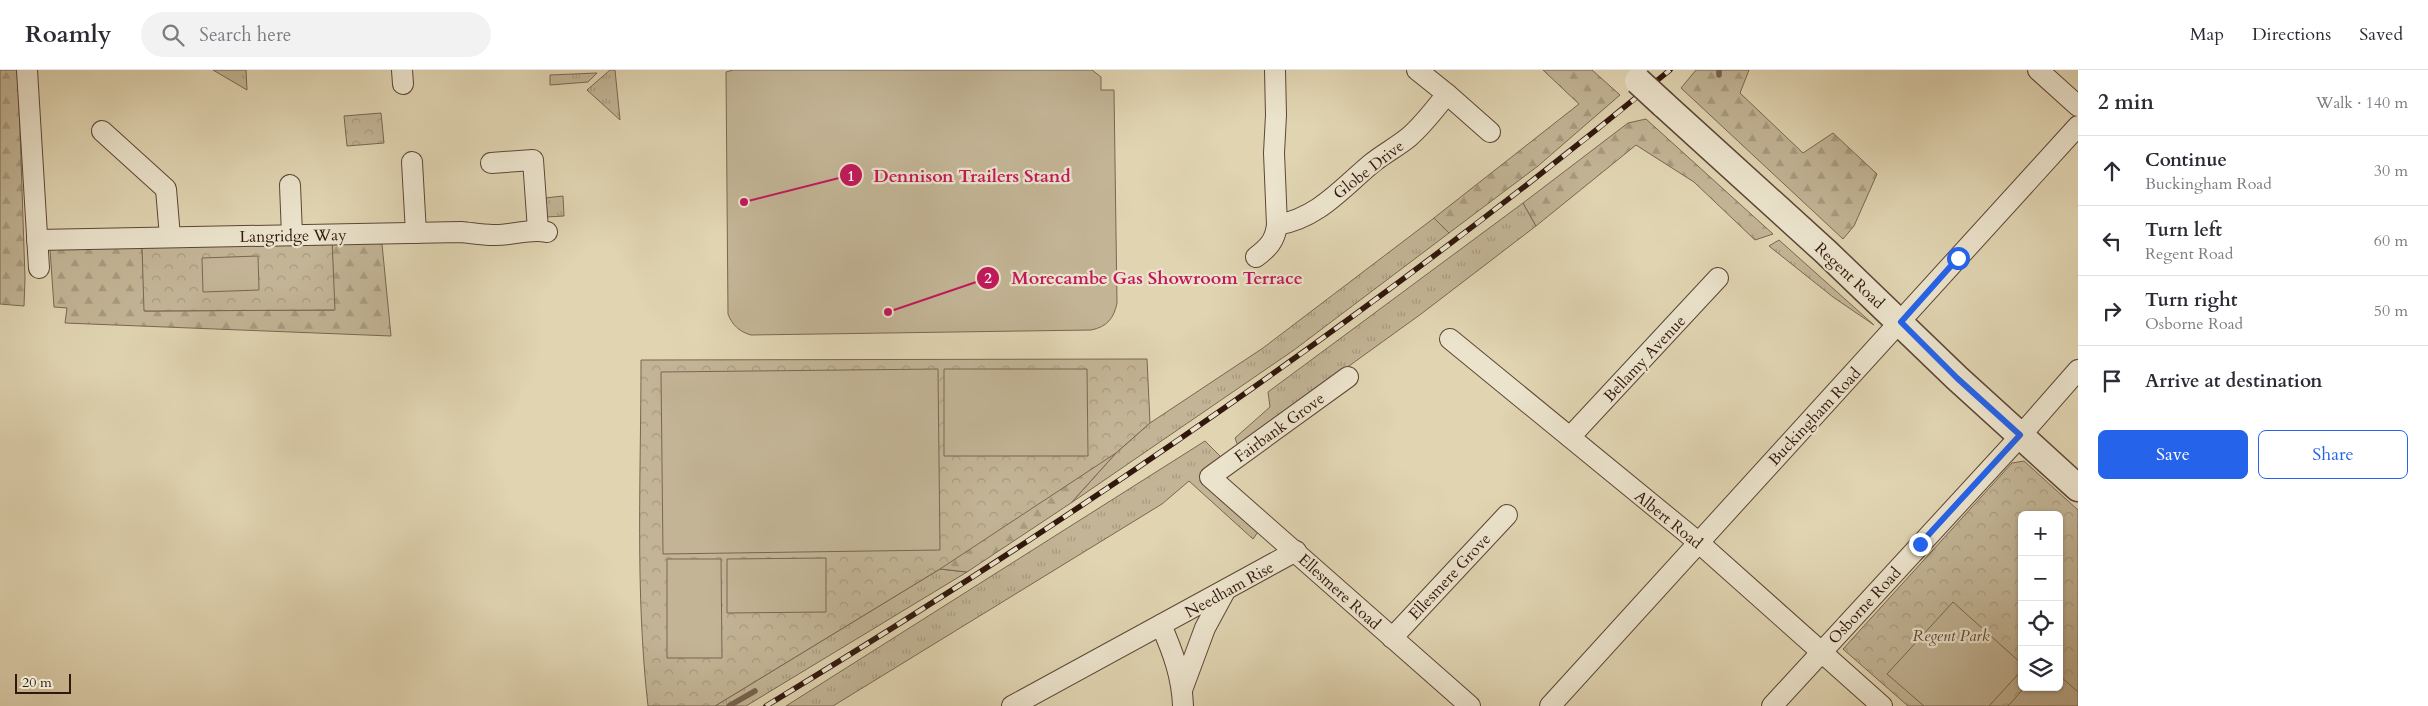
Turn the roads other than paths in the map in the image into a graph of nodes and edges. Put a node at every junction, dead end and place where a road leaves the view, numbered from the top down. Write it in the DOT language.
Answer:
graph roads {
  1 [pos="26,70"];
  2 [pos="1275,70"];
  3 [pos="1417,70"];
  4 [pos="2038,70"];
  5 [pos="1632,75"];
  6 [pos="1447,94"];
  7 [pos="2078,106"];
  8 [pos="2078,126"];
  9 [pos="102,130"];
  10 [pos="1490,132"];
  11 [pos="412,162"];
  12 [pos="491,163"];
  13 [pos="290,185"];
  14 [pos="1277,225"];
  15 [pos="416,233"];
  16 [pos="292,235"];
  17 [pos="170,237"];
  18 [pos="37,240"];
  19 [pos="1256,257"];
  20 [pos="39,268"];
  21 [pos="1718,278"];
  22 [pos="1901,322"];
  23 [pos="1450,339"];
  24 [pos="2078,370"];
  25 [pos="1348,377"];
  26 [pos="2020,435"];
  27 [pos="1570,437"];
  28 [pos="1210,477"];
  29 [pos="2078,488"];
  30 [pos="1507,514"];
  31 [pos="1698,542"];
  32 [pos="1296,551"];
  33 [pos="1226,590"];
  34 [pos="1161,625"];
  35 [pos="1392,638"];
  36 [pos="1822,651"];
  37 [pos="1182,698"];
  38 [pos="1012,706"];
  39 [pos="1470,706"];
  40 [pos="1550,706"];
  41 [pos="1772,706"];
  42 [pos="1882,706"];
  1 -- 18 [label="street"];
  2 -- 14 [label="street"];
  3 -- 6 [label="street"];
  4 -- 7 [label="street"];
  5 -- 22 [label="street, Regent Road, bridge"];
  6 -- 10 [label="street"];
  6 -- 14 [label="street, Globe Drive"];
  8 -- 22 [label="street, Buckingham Road"];
  9 -- 17 [label="street"];
  11 -- 15 [label="street"];
  12 -- 15 [label="street, Langridge Way"];
  13 -- 16 [label="street"];
  14 -- 19 [label="street"];
  15 -- 16 [label="street, Langridge Way"];
  16 -- 17 [label="street, Langridge Way"];
  17 -- 18 [label="street, Langridge Way"];
  18 -- 20 [label="street"];
  21 -- 27 [label="street, Bellamy Avenue"];
  22 -- 26 [label="street, Regent Road"];
  22 -- 31 [label="street, Buckingham Road"];
  23 -- 27 [label="street, Albert Road"];
  24 -- 26 [label="street, Osborne Road"];
  25 -- 28 [label="street, Fairbank Grove"];
  26 -- 29 [label="street, Regent Road"];
  26 -- 36 [label="street, Osborne Road"];
  27 -- 31 [label="street, Albert Road"];
  28 -- 32 [label="street, Ellesmere Road"];
  30 -- 35 [label="street, Ellesmere Grove"];
  31 -- 36 [label="street, Albert Road"];
  31 -- 40 [label="street, Buckingham Road"];
  32 -- 33 [label="street, Needham Rise"];
  32 -- 35 [label="street, Ellesmere Road"];
  33 -- 34 [label="street, Needham Rise"];
  33 -- 37 [label="street"];
  34 -- 37 [label="street"];
  34 -- 38 [label="street, Needham Rise"];
  35 -- 39 [label="street, Ellesmere Road"];
  36 -- 41 [label="street, Osborne Road"];
  36 -- 42 [label="street, Albert Road"];
}
